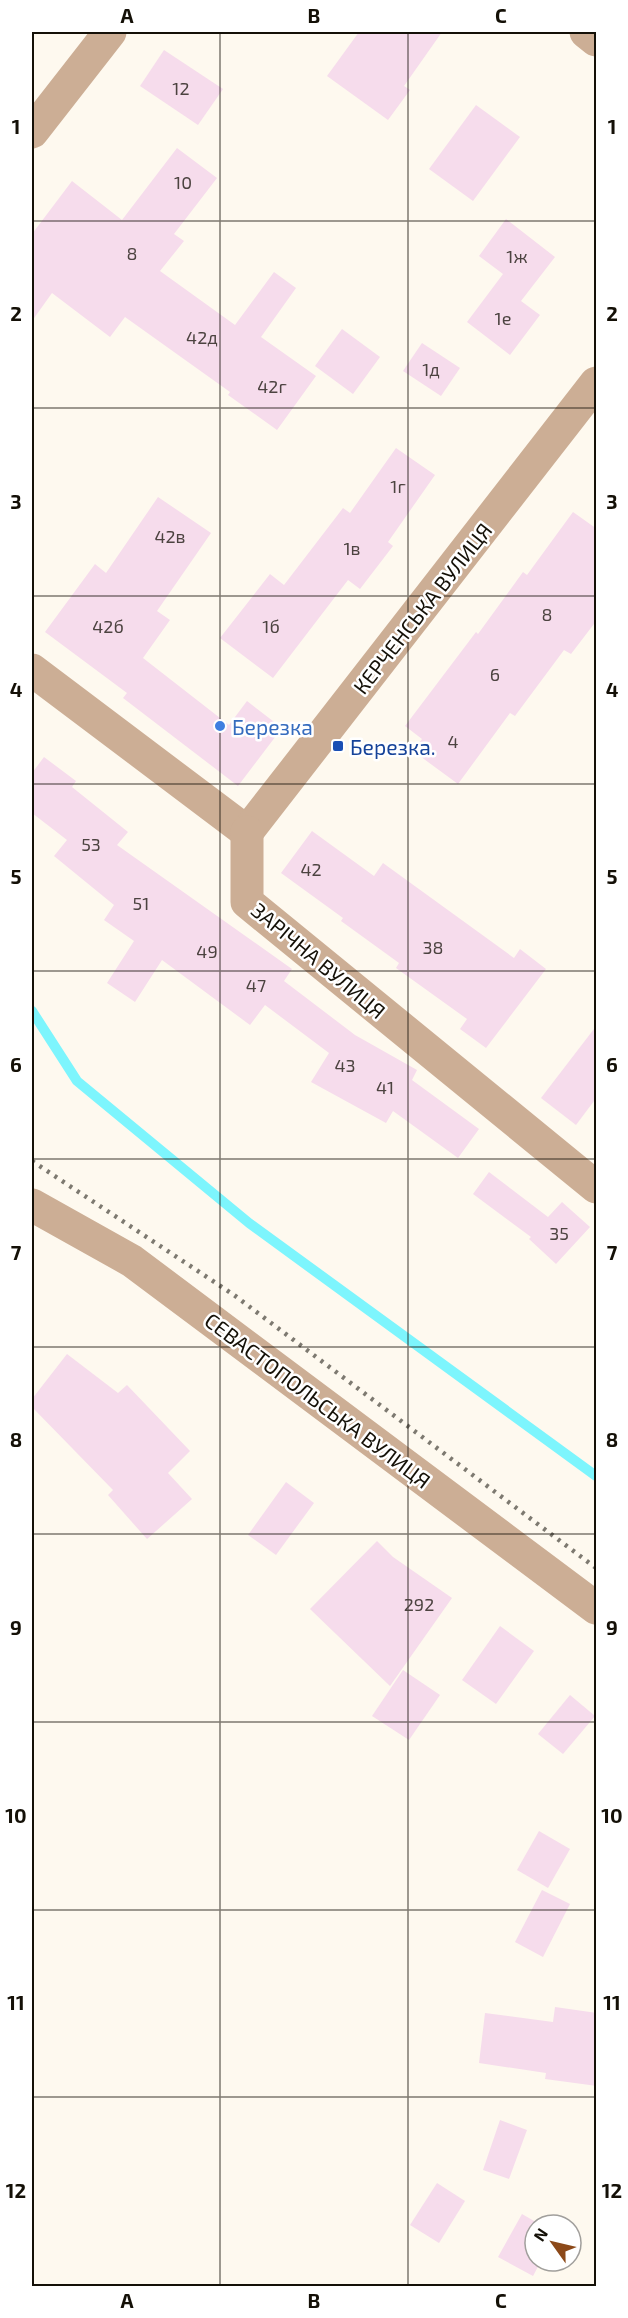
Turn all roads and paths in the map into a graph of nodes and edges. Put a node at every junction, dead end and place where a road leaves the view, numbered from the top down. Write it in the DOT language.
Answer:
graph roads {
  1 [pos="110,32"];
  2 [pos="586,32"];
  3 [pos="597,40"];
  4 [pos="32,132"];
  5 [pos="597,383"];
  6 [pos="32,670"];
  7 [pos="247,832"];
  8 [pos="597,1187"];
  9 [pos="32,1205"];
  10 [pos="597,1608"];
  1 -- 4 [label="street"];
  2 -- 3 [label="street"];
  5 -- 7 [label="street, КЕРЧЕНСЬКА ВУЛИЦЯ"];
  6 -- 7 [label="street"];
  7 -- 8 [label="street, ЗАРІЧНА ВУЛИЦЯ"];
  9 -- 10 [label="street, СЕВАСТОПОЛЬСЬКА ВУЛИЦЯ"];
}
